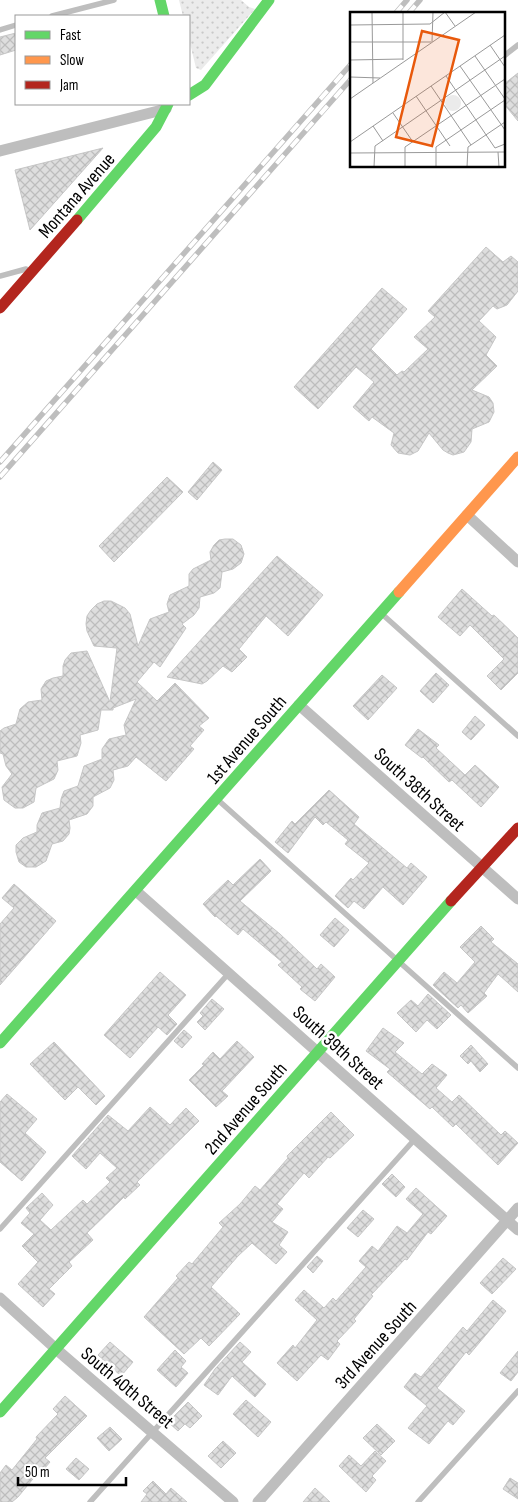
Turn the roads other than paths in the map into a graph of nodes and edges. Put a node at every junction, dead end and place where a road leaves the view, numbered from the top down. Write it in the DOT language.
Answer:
graph roads {
  1 [pos="114,0"];
  2 [pos="160,0"];
  3 [pos="269,0"];
  4 [pos="56,15"];
  5 [pos="164,15"];
  6 [pos="15,25"];
  7 [pos="0,30"];
  8 [pos="518,45"];
  9 [pos="506,54"];
  10 [pos="190,94"];
  11 [pos="169,106"];
  12 [pos="0,151"];
  13 [pos="37,266"];
  14 [pos="0,276"];
  15 [pos="0,308"];
  16 [pos="518,457"];
  17 [pos="467,515"];
  18 [pos="518,562"];
  19 [pos="380,613"];
  20 [pos="299,706"];
  21 [pos="518,736"];
  22 [pos="217,799"];
  23 [pos="518,828"];
  24 [pos="481,867"];
  25 [pos="136,891"];
  26 [pos="518,899"];
  27 [pos="398,962"];
  28 [pos="229,973"];
  29 [pos="0,1043"];
  30 [pos="318,1051"];
  31 [pos="518,1068"];
  32 [pos="415,1138"];
  33 [pos="518,1208"];
  34 [pos="507,1220"];
  35 [pos="0,1229"];
  36 [pos="518,1230"];
  37 [pos="0,1298"];
  38 [pos="56,1349"];
  39 [pos="518,1391"];
  40 [pos="0,1412"];
  41 [pos="154,1432"];
  42 [pos="90,1502"];
  43 [pos="233,1502"];
  44 [pos="258,1502"];
  45 [pos="418,1502"];
  1 -- 4 [label="lane"];
  2 -- 5 [label="street"];
  3 -- 10 [label="street"];
  6 -- 7 [label="lane"];
  8 -- 9 [label="lane"];
  11 -- 12 [label="street"];
  11 -- 13 [label="street, Montana Avenue"];
  13 -- 14 [label="lane"];
  13 -- 15 [label="street, Montana Avenue"];
  16 -- 17 [label="street, 1st Avenue South"];
  17 -- 18 [label="street"];
  17 -- 19 [label="street, 1st Avenue South"];
  19 -- 20 [label="street, 1st Avenue South"];
  19 -- 21 [label="lane"];
  20 -- 22 [label="street, 1st Avenue South"];
  20 -- 24 [label="street, South 38th Street"];
  22 -- 25 [label="street, 1st Avenue South"];
  22 -- 27 [label="lane"];
  23 -- 24 [label="street, 2nd Avenue South"];
  24 -- 26 [label="street, South 38th Street"];
  24 -- 27 [label="street, 2nd Avenue South"];
  25 -- 28 [label="street, South 39th Street"];
  25 -- 29 [label="street, 1st Avenue South"];
  27 -- 30 [label="street, 2nd Avenue South"];
  27 -- 31 [label="lane"];
  28 -- 30 [label="street, South 39th Street"];
  28 -- 35 [label="lane"];
  30 -- 32 [label="street, South 39th Street"];
  30 -- 38 [label="street, 2nd Avenue South"];
  32 -- 34 [label="street, South 39th Street"];
  32 -- 41 [label="lane"];
  33 -- 34 [label="street, 3rd Avenue South"];
  34 -- 36 [label="street, South 39th Street"];
  34 -- 44 [label="street, 3rd Avenue South"];
  37 -- 38 [label="street, South 40th Street"];
  38 -- 40 [label="street, 2nd Avenue South"];
  38 -- 41 [label="street, South 40th Street"];
  39 -- 45 [label="lane"];
  41 -- 42 [label="lane"];
  41 -- 43 [label="street, South 40th Street"];
}
